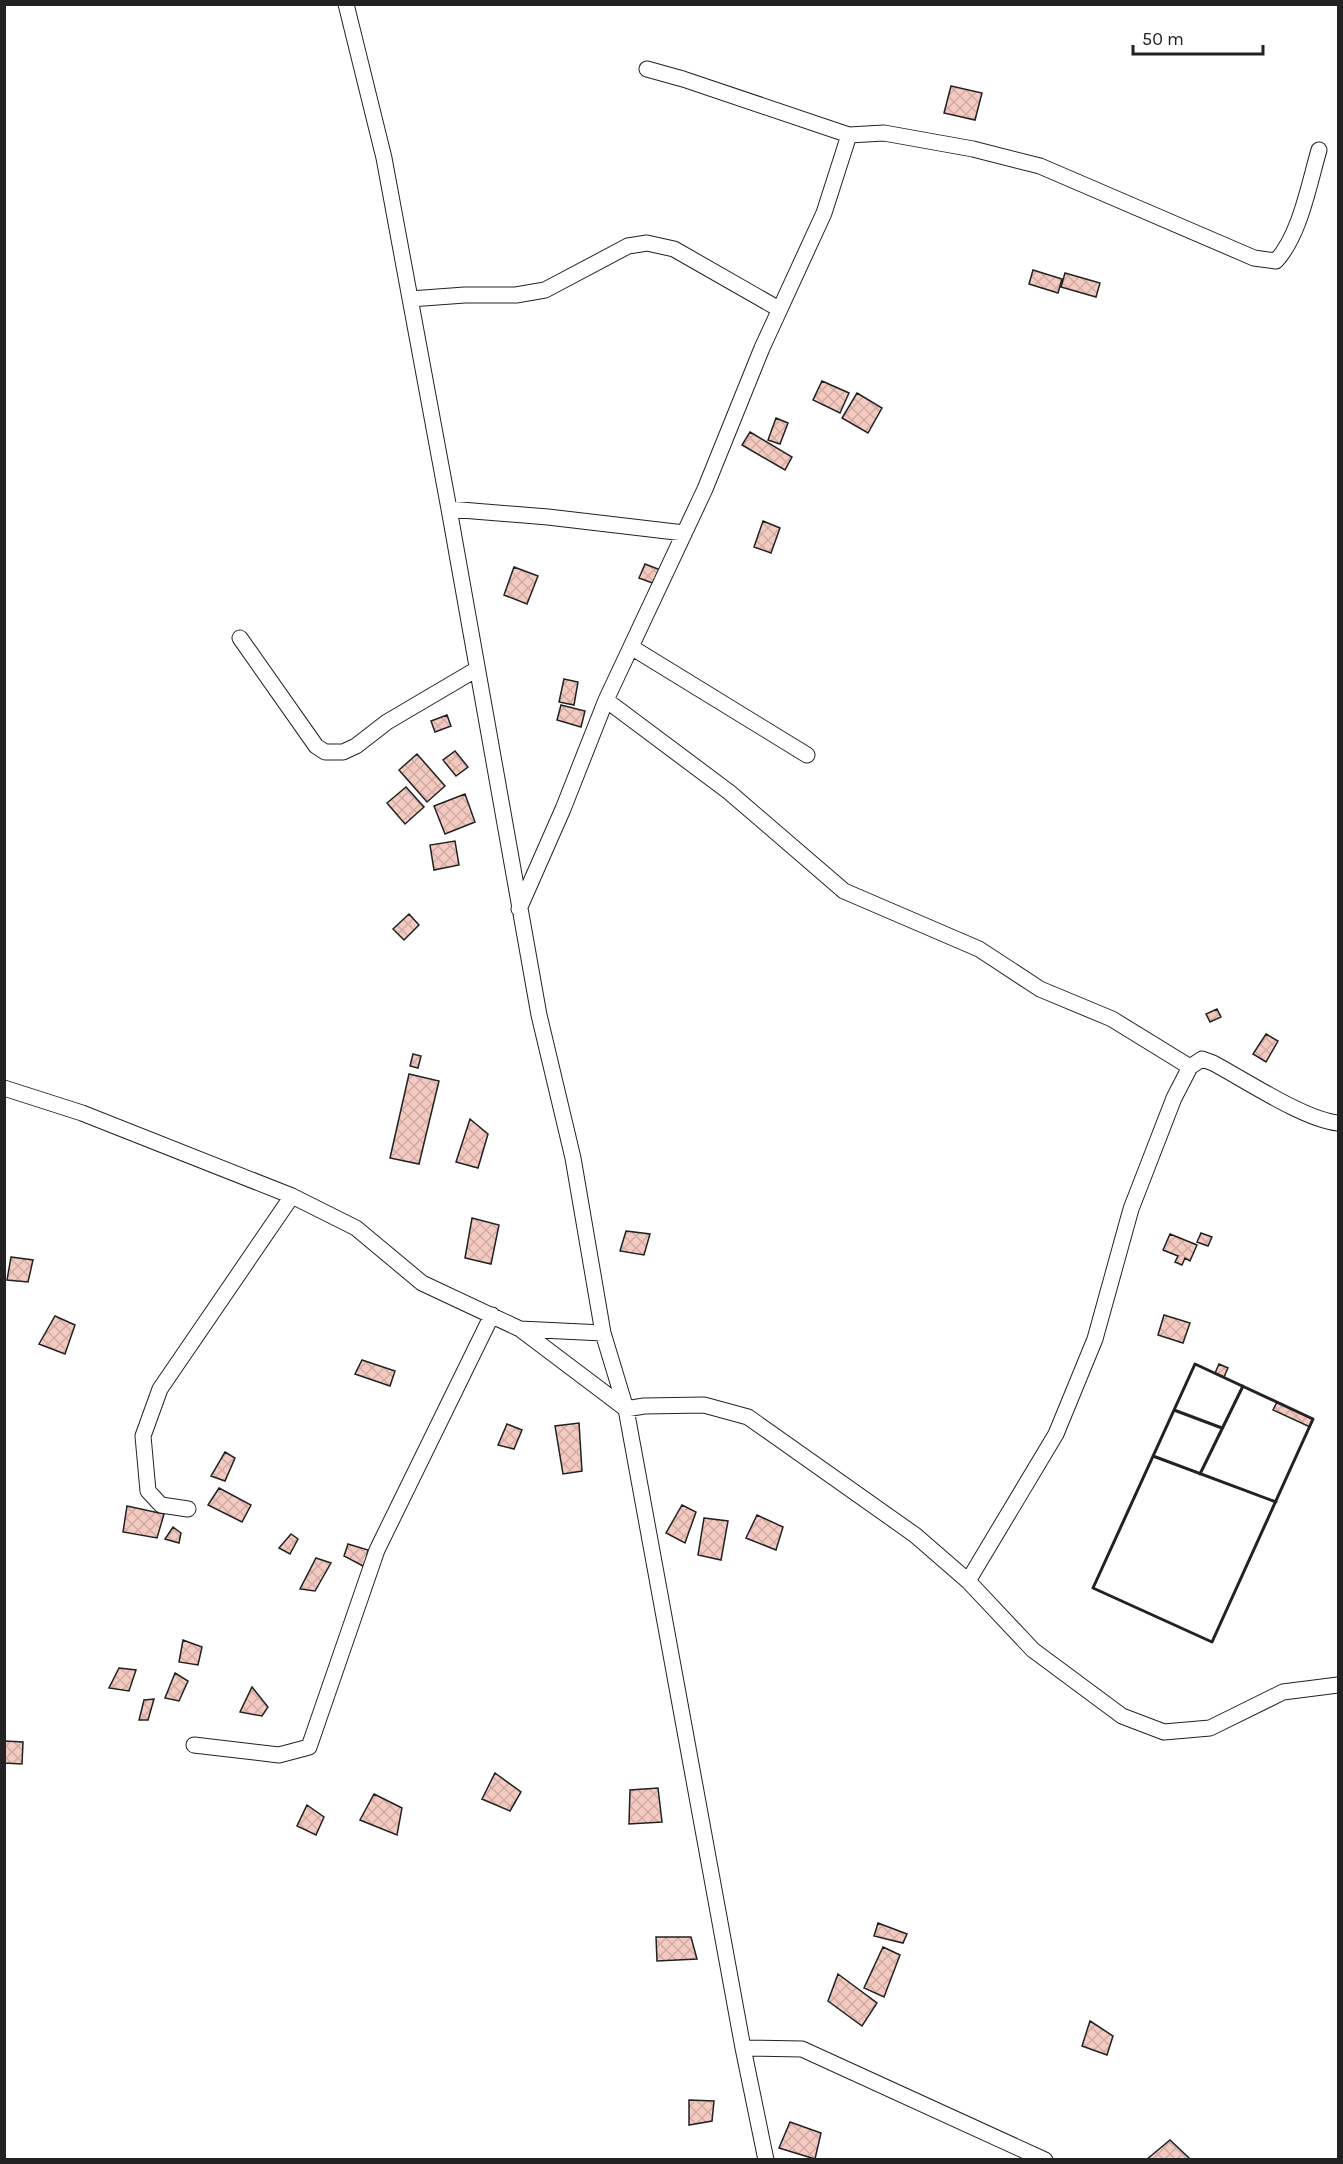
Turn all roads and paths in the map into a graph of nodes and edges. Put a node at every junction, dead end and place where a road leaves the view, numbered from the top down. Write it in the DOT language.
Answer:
graph roads {
  1 [pos="346,4"];
  2 [pos="647,69"];
  3 [pos="849,135"];
  4 [pos="1320,150"];
  5 [pos="410,299"];
  6 [pos="780,309"];
  7 [pos="449,509"];
  8 [pos="684,533"];
  9 [pos="240,638"];
  10 [pos="630,647"];
  11 [pos="477,669"];
  12 [pos="606,700"];
  13 [pos="807,755"];
  14 [pos="519,909"];
  15 [pos="1190,1067"];
  16 [pos="4,1088"];
  17 [pos="1338,1123"];
  18 [pos="292,1196"];
  19 [pos="492,1315"];
  20 [pos="520,1329"];
  21 [pos="603,1333"];
  22 [pos="626,1409"];
  23 [pos="188,1509"];
  24 [pos="968,1581"];
  25 [pos="1338,1685"];
  26 [pos="194,1745"];
  27 [pos="743,2048"];
  28 [pos="766,2160"];
  29 [pos="1045,2160"];
  1 -- 5 [label="street"];
  2 -- 3 [label="street"];
  3 -- 4 [label="street"];
  3 -- 6 [label="street"];
  5 -- 6 [label="street"];
  5 -- 7 [label="street"];
  6 -- 8 [label="street"];
  7 -- 8 [label="street"];
  7 -- 11 [label="street"];
  8 -- 10 [label="street"];
  9 -- 11 [label="street"];
  10 -- 12 [label="street"];
  10 -- 13 [label="street"];
  11 -- 14 [label="street"];
  12 -- 14 [label="street"];
  12 -- 15 [label="street"];
  14 -- 21 [label="street"];
  15 -- 17 [label="street"];
  15 -- 24 [label="street"];
  16 -- 18 [label="street"];
  18 -- 19 [label="street"];
  18 -- 23 [label="street"];
  19 -- 20 [label="street"];
  19 -- 26 [label="street"];
  20 -- 21 [label="street"];
  20 -- 22 [label="street"];
  21 -- 22 [label="street"];
  22 -- 24 [label="street"];
  22 -- 27 [label="street"];
  24 -- 25 [label="street"];
  27 -- 28 [label="street"];
  27 -- 29 [label="street"];
}
